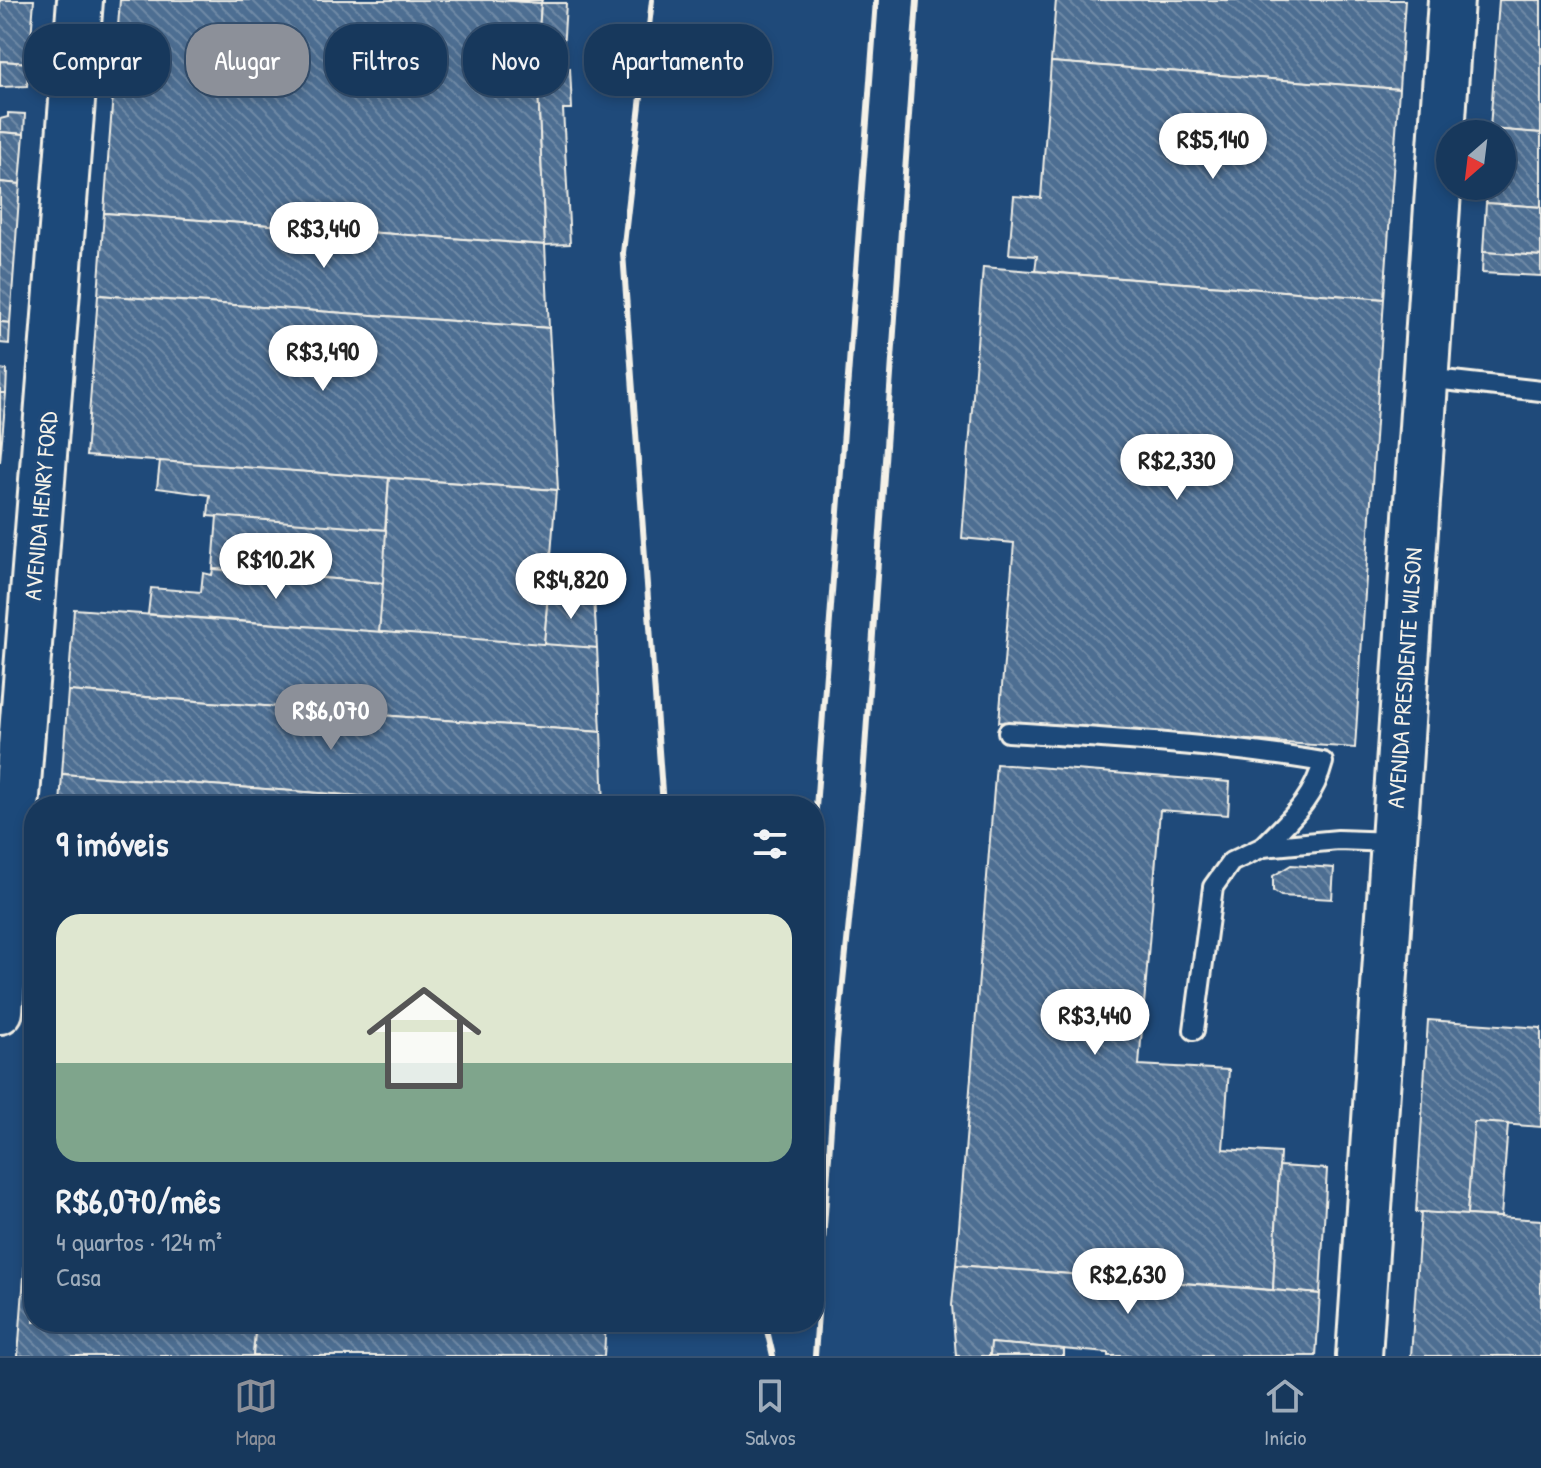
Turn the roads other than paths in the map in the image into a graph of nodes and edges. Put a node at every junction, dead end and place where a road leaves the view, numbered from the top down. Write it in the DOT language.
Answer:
graph roads {
  1 [pos="80,0"];
  2 [pos="1451,0"];
  3 [pos="1426,378"];
  4 [pos="1541,391"];
  5 [pos="1008,732"];
  6 [pos="1394,842"];
  7 [pos="1263,847"];
  8 [pos="0,1011"];
  9 [pos="1194,1030"];
  10 [pos="1359,1356"];
  1 -- 8 [label="main road, AVENIDA HENRY FORD"];
  2 -- 3 [label="main road, AVENIDA PRESIDENTE WILSON"];
  3 -- 4 [label="lane"];
  3 -- 6 [label="main road, AVENIDA PRESIDENTE WILSON"];
  5 -- 7 [label="lane"];
  6 -- 7 [label="lane"];
  6 -- 10 [label="main road, AVENIDA PRESIDENTE WILSON"];
  7 -- 9 [label="lane"];
}
